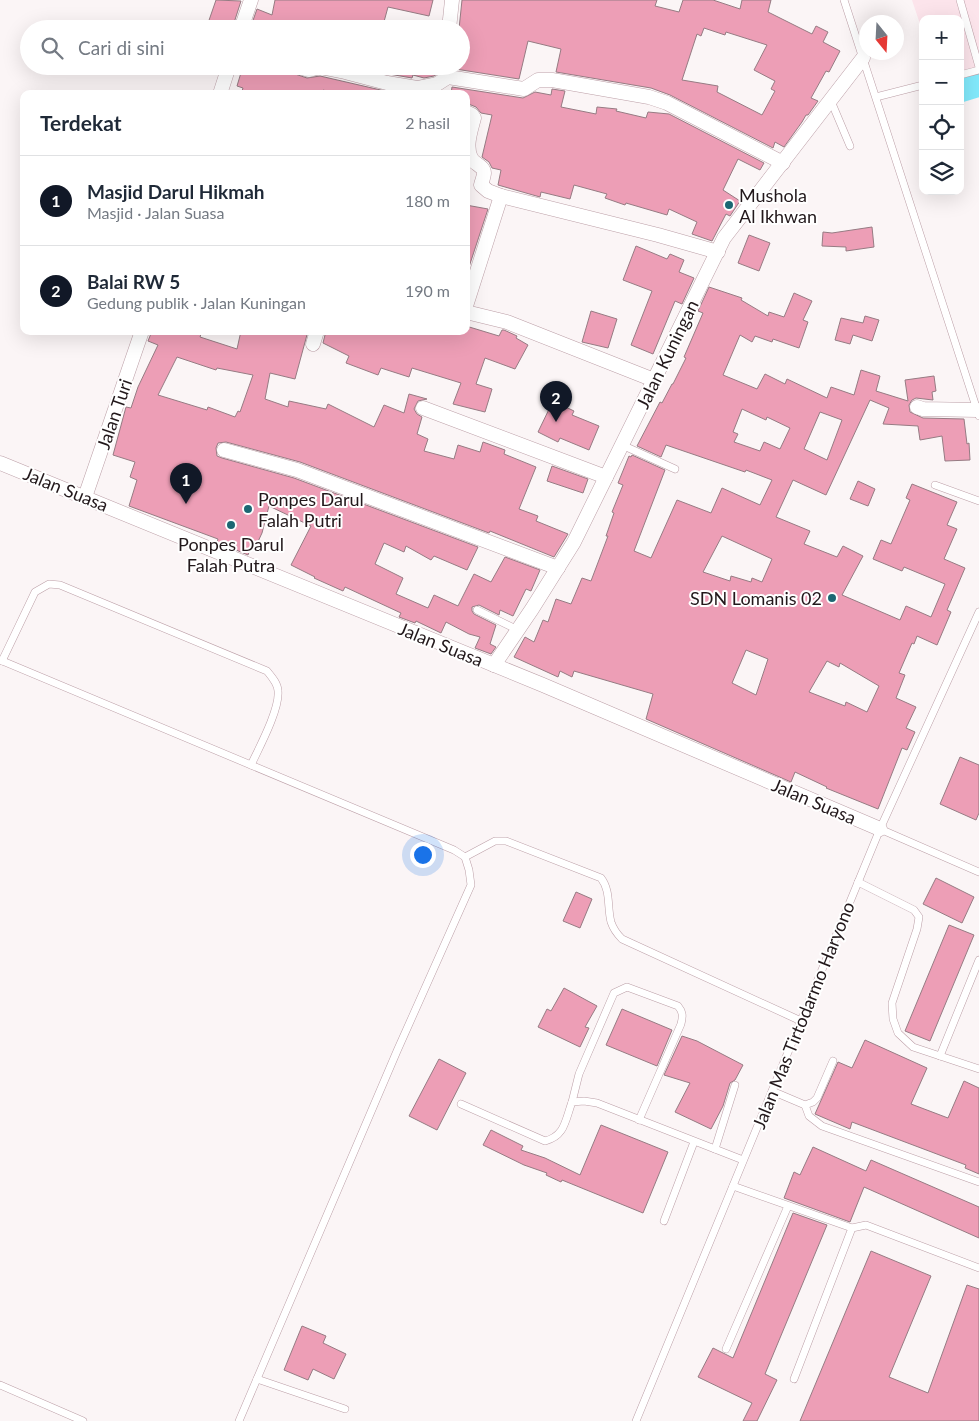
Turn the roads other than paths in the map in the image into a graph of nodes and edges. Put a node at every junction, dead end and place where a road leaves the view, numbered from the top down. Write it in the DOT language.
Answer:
graph roads {
  1 [pos="251,0"];
  2 [pos="452,0"];
  3 [pos="844,0"];
  4 [pos="960,0"];
  5 [pos="245,20"];
  6 [pos="450,20"];
  7 [pos="859,44"];
  8 [pos="862,60"];
  9 [pos="865,60"];
  10 [pos="979,68"];
  11 [pos="964,74"];
  12 [pos="226,75"];
  13 [pos="356,75"];
  14 [pos="443,75"];
  15 [pos="446,75"];
  16 [pos="919,86"];
  17 [pos="221,90"];
  18 [pos="412,90"];
  19 [pos="419,90"];
  20 [pos="876,97"];
  21 [pos="831,101"];
  22 [pos="470,114"];
  23 [pos="470,135"];
  24 [pos="850,146"];
  25 [pos="470,156"];
  26 [pos="783,162"];
  27 [pos="502,196"];
  28 [pos="718,252"];
  29 [pos="470,294"];
  30 [pos="470,313"];
  31 [pos="141,335"];
  32 [pos="654,380"];
  33 [pos="917,407"];
  34 [pos="423,408"];
  35 [pos="978,413"];
  36 [pos="622,445"];
  37 [pos="224,450"];
  38 [pos="0,463"];
  39 [pos="675,469"];
  40 [pos="606,477"];
  41 [pos="936,485"];
  42 [pos="85,497"];
  43 [pos="979,501"];
  44 [pos="558,568"];
  45 [pos="478,610"];
  46 [pos="979,612"];
  47 [pos="977,619"];
  48 [pos="518,630"];
  49 [pos="1,661"];
  50 [pos="494,666"];
  51 [pos="251,765"];
  52 [pos="880,829"];
  53 [pos="465,857"];
  54 [pos="979,872"];
  55 [pos="858,882"];
  56 [pos="979,960"];
  57 [pos="801,1021"];
  58 [pos="940,1056"];
  59 [pos="833,1061"];
  60 [pos="979,1069"];
  61 [pos="735,1085"];
  62 [pos="772,1091"];
  63 [pos="572,1102"];
  64 [pos="461,1104"];
  65 [pos="805,1105"];
  66 [pos="639,1120"];
  67 [pos="694,1142"];
  68 [pos="715,1149"];
  69 [pos="743,1160"];
  70 [pos="979,1182"];
  71 [pos="733,1186"];
  72 [pos="788,1206"];
  73 [pos="664,1221"];
  74 [pos="852,1228"];
  75 [pos="979,1268"];
  76 [pos="726,1349"];
  77 [pos="258,1379"];
  78 [pos="794,1379"];
  79 [pos="0,1386"];
  80 [pos="345,1410"];
  81 [pos="83,1421"];
  82 [pos="239,1421"];
  83 [pos="636,1421"];
  1 -- 5 [label="street"];
  2 -- 6 [label="street"];
  3 -- 7 [label="lane"];
  4 -- 10 [label="lane"];
  8 -- 21 [label="street, Jalan Kuningan"];
  9 -- 20 [label="lane"];
  10 -- 11 [label="lane"];
  12 -- 17 [label="street"];
  13 -- 18 [label="street"];
  14 -- 19 [label="street"];
  15 -- 26 [label="street"];
  16 -- 20 [label="lane"];
  20 -- 35 [label="lane"];
  21 -- 24 [label="lane"];
  21 -- 26 [label="street, Jalan Kuningan"];
  22 -- 23 [label="street"];
  25 -- 27 [label="street"];
  26 -- 28 [label="street, Jalan Kuningan"];
  27 -- 28 [label="street"];
  27 -- 29 [label="street"];
  28 -- 32 [label="street, Jalan Kuningan"];
  30 -- 32 [label="street"];
  31 -- 42 [label="street, Jalan Turi"];
  32 -- 36 [label="street, Jalan Kuningan"];
  33 -- 35 [label="street"];
  34 -- 40 [label="street"];
  36 -- 39 [label="lane"];
  36 -- 40 [label="street, Jalan Kuningan"];
  37 -- 44 [label="street"];
  38 -- 42 [label="street, Jalan Suasa"];
  40 -- 44 [label="street, Jalan Kuningan"];
  41 -- 43 [label="lane"];
  42 -- 50 [label="street, Jalan Suasa"];
  44 -- 48 [label="street, Jalan Kuningan"];
  45 -- 48 [label="lane"];
  46 -- 47 [label="lane, Jalan Mas Tirtodarmo Haryono"];
  47 -- 52 [label="lane, Jalan Mas Tirtodarmo Haryono"];
  48 -- 50 [label="street, Jalan Kuningan"];
  49 -- 51 [label="lane"];
  49 -- 51 [label="lane"];
  50 -- 52 [label="street, Jalan Suasa"];
  51 -- 53 [label="lane"];
  52 -- 54 [label="lane"];
  52 -- 55 [label="lane, Jalan Mas Tirtodarmo Haryono"];
  53 -- 57 [label="lane"];
  53 -- 77 [label="lane"];
  55 -- 57 [label="lane, Jalan Mas Tirtodarmo Haryono"];
  55 -- 58 [label="lane"];
  56 -- 58 [label="lane"];
  57 -- 62 [label="lane, Jalan Mas Tirtodarmo Haryono"];
  58 -- 60 [label="lane"];
  59 -- 65 [label="lane"];
  61 -- 68 [label="lane"];
  62 -- 65 [label="lane"];
  62 -- 69 [label="lane, Jalan Mas Tirtodarmo Haryono"];
  63 -- 64 [label="lane"];
  63 -- 66 [label="lane"];
  63 -- 66 [label="lane"];
  65 -- 70 [label="lane"];
  66 -- 67 [label="lane"];
  67 -- 68 [label="lane"];
  67 -- 73 [label="lane"];
  68 -- 69 [label="lane"];
  69 -- 71 [label="lane, Jalan Mas Tirtodarmo Haryono"];
  71 -- 72 [label="lane"];
  71 -- 83 [label="lane, Jalan Mas Tirtodarmo Haryono"];
  72 -- 74 [label="lane"];
  72 -- 76 [label="lane"];
  74 -- 75 [label="lane"];
  74 -- 78 [label="lane"];
  77 -- 80 [label="lane"];
  77 -- 82 [label="lane"];
  79 -- 81 [label="lane"];
}
